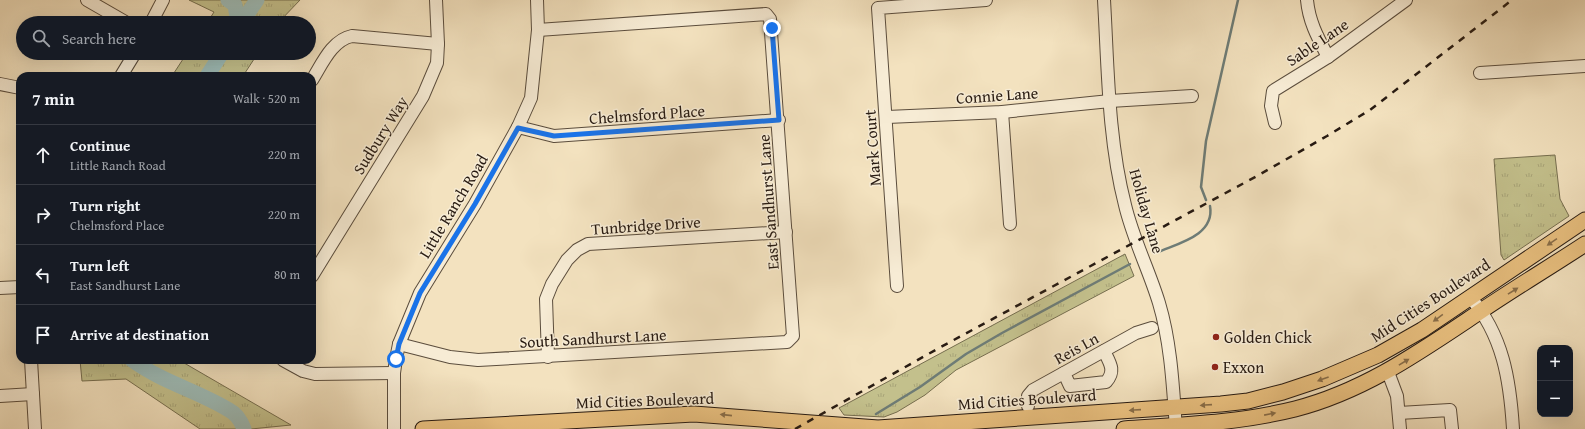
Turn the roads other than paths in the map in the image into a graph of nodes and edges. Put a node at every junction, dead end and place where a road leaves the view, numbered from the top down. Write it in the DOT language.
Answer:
graph roads {
  1 [pos="87,0"];
  2 [pos="163,0"];
  3 [pos="436,0"];
  4 [pos="537,0"];
  5 [pos="986,0"];
  6 [pos="1104,0"];
  7 [pos="1307,0"];
  8 [pos="1406,0"];
  9 [pos="114,16"];
  10 [pos="155,16"];
  11 [pos="538,30"];
  12 [pos="438,44"];
  13 [pos="1328,56"];
  14 [pos="131,60"];
  15 [pos="1585,66"];
  16 [pos="123,72"];
  17 [pos="1480,72"];
  18 [pos="316,74"];
  19 [pos="0,84"];
  20 [pos="16,87"];
  21 [pos="1192,96"];
  22 [pos="1110,101"];
  23 [pos="1002,112"];
  24 [pos="887,117"];
  25 [pos="779,120"];
  26 [pos="1275,123"];
  27 [pos="518,128"];
  28 [pos="1585,220"];
  29 [pos="1010,224"];
  30 [pos="786,232"];
  31 [pos="1585,244"];
  32 [pos="316,270"];
  33 [pos="16,286"];
  34 [pos="897,286"];
  35 [pos="0,288"];
  36 [pos="1470,297"];
  37 [pos="1482,310"];
  38 [pos="1152,328"];
  39 [pos="790,340"];
  40 [pos="399,344"];
  41 [pos="1104,351"];
  42 [pos="548,357"];
  43 [pos="31,364"];
  44 [pos="290,364"];
  45 [pos="1388,372"];
  46 [pos="394,373"];
  47 [pos="1064,373"];
  48 [pos="33,394"];
  49 [pos="0,396"];
  50 [pos="1028,406"];
  51 [pos="1174,407"];
  52 [pos="1399,413"];
  53 [pos="1046,422"];
  54 [pos="1176,427"];
  55 [pos="35,429"];
  56 [pos="394,429"];
  57 [pos="424,429"];
  58 [pos="1124,429"];
  59 [pos="1400,429"];
  60 [pos="1452,429"];
  61 [pos="1513,429"];
  1 -- 9 [label="street"];
  2 -- 10 [label="street"];
  3 -- 12 [label="street, Sudbury Way"];
  4 -- 11 [label="street, Little Ranch Road"];
  5 -- 24 [label="street, Mark Court"];
  6 -- 22 [label="street, Holiday Lane"];
  7 -- 13 [label="street"];
  8 -- 13 [label="street, Sable Lane"];
  11 -- 25 [label="street, East Sandhurst Lane"];
  11 -- 27 [label="street, Little Ranch Road"];
  12 -- 18 [label="street"];
  12 -- 32 [label="street, Sudbury Way"];
  13 -- 26 [label="street, Sable Lane"];
  14 -- 16 [label="street"];
  15 -- 17 [label="street"];
  19 -- 20 [label="street"];
  21 -- 22 [label="street, Connie Lane"];
  22 -- 23 [label="street, Connie Lane"];
  22 -- 51 [label="street, Holiday Lane"];
  23 -- 24 [label="street, Connie Lane"];
  23 -- 29 [label="street"];
  24 -- 34 [label="street, Mark Court"];
  25 -- 27 [label="street, Chelmsford Place"];
  25 -- 30 [label="street, East Sandhurst Lane"];
  27 -- 40 [label="street, Little Ranch Road"];
  28 -- 36 [label="main road, Mid Cities Boulevard, one-way"];
  30 -- 39 [label="street, East Sandhurst Lane"];
  30 -- 42 [label="street, Tunbridge Drive"];
  37 -- 31 [label="main road, one-way"];
  33 -- 35 [label="street"];
  36 -- 37 [label="street"];
  36 -- 51 [label="main road, Mid Cities Boulevard, one-way"];
  45 -- 37 [label="main road, one-way"];
  37 -- 61 [label="street"];
  38 -- 41 [label="street, Reis Ln"];
  39 -- 42 [label="street, South Sandhurst Lane"];
  40 -- 42 [label="street, South Sandhurst Lane"];
  40 -- 46 [label="street, Little Ranch Road"];
  41 -- 47 [label="street, Reis Ln"];
  41 -- 47 [label="street"];
  43 -- 48 [label="street"];
  44 -- 46 [label="street"];
  45 -- 52 [label="street"];
  54 -- 45 [label="main road, one-way"];
  46 -- 56 [label="street, Little Ranch Road"];
  47 -- 50 [label="street, Reis Ln"];
  48 -- 49 [label="street"];
  48 -- 55 [label="street"];
  51 -- 53 [label="main road, Mid Cities Boulevard, one-way"];
  51 -- 54 [label="street, Holiday Lane"];
  52 -- 59 [label="street"];
  52 -- 60 [label="street"];
  53 -- 57 [label="main road, Mid Cities Boulevard, one-way"];
  54 -- 58 [label="main road"];
}
